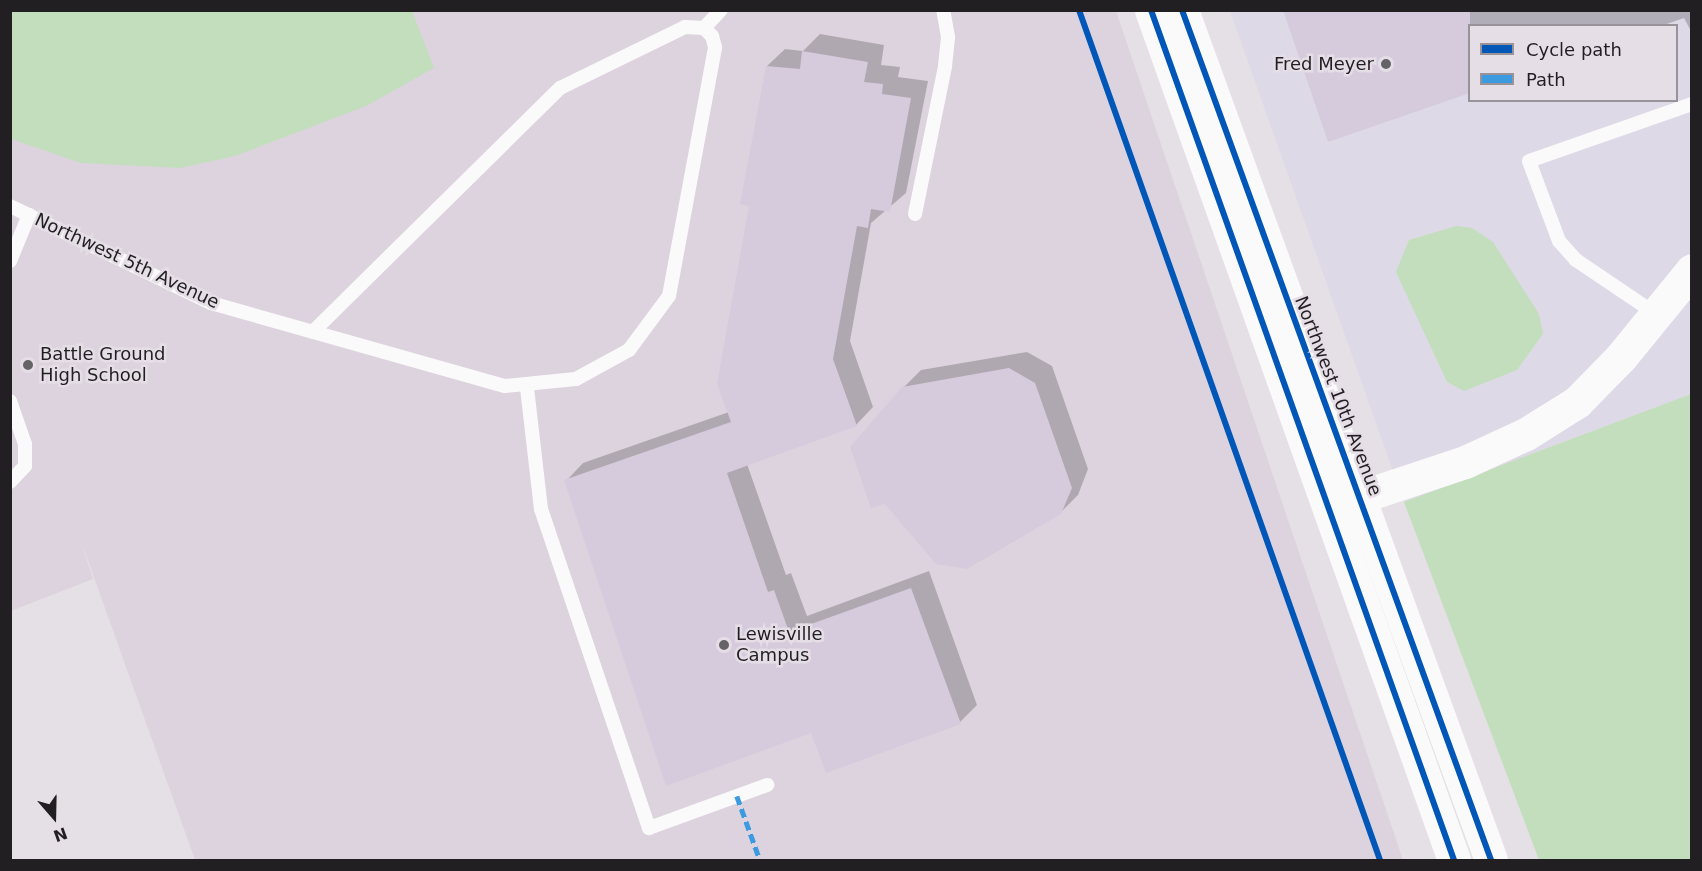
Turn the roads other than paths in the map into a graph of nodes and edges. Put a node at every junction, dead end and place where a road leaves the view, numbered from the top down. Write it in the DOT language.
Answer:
graph roads {
  1 [pos="721,10"];
  2 [pos="943,10"];
  3 [pos="1151,10"];
  4 [pos="1182,10"];
  5 [pos="704,28"];
  6 [pos="1692,104"];
  7 [pos="10,206"];
  8 [pos="915,214"];
  9 [pos="29,215"];
  10 [pos="10,261"];
  11 [pos="1692,270"];
  12 [pos="1656,314"];
  13 [pos="313,332"];
  14 [pos="527,388"];
  15 [pos="10,401"];
  16 [pos="10,482"];
  17 [pos="1360,497"];
  18 [pos="767,785"];
  19 [pos="1454,861"];
  20 [pos="1491,861"];
  1 -- 5 [label="lane"];
  2 -- 8 [label="lane"];
  3 -- 19 [label="main road"];
  4 -- 17 [label="main road, Northwest 10th Avenue"];
  5 -- 13 [label="lane"];
  5 -- 14 [label="lane"];
  6 -- 12 [label="lane"];
  7 -- 9 [label="lane, Northwest 5th Avenue"];
  9 -- 10 [label="lane"];
  9 -- 13 [label="lane, Northwest 5th Avenue"];
  11 -- 12 [label="main road"];
  12 -- 17 [label="main road"];
  13 -- 14 [label="lane, Northwest 5th Avenue"];
  14 -- 18 [label="lane"];
  15 -- 16 [label="lane"];
  17 -- 20 [label="main road, Northwest 10th Avenue"];
}
